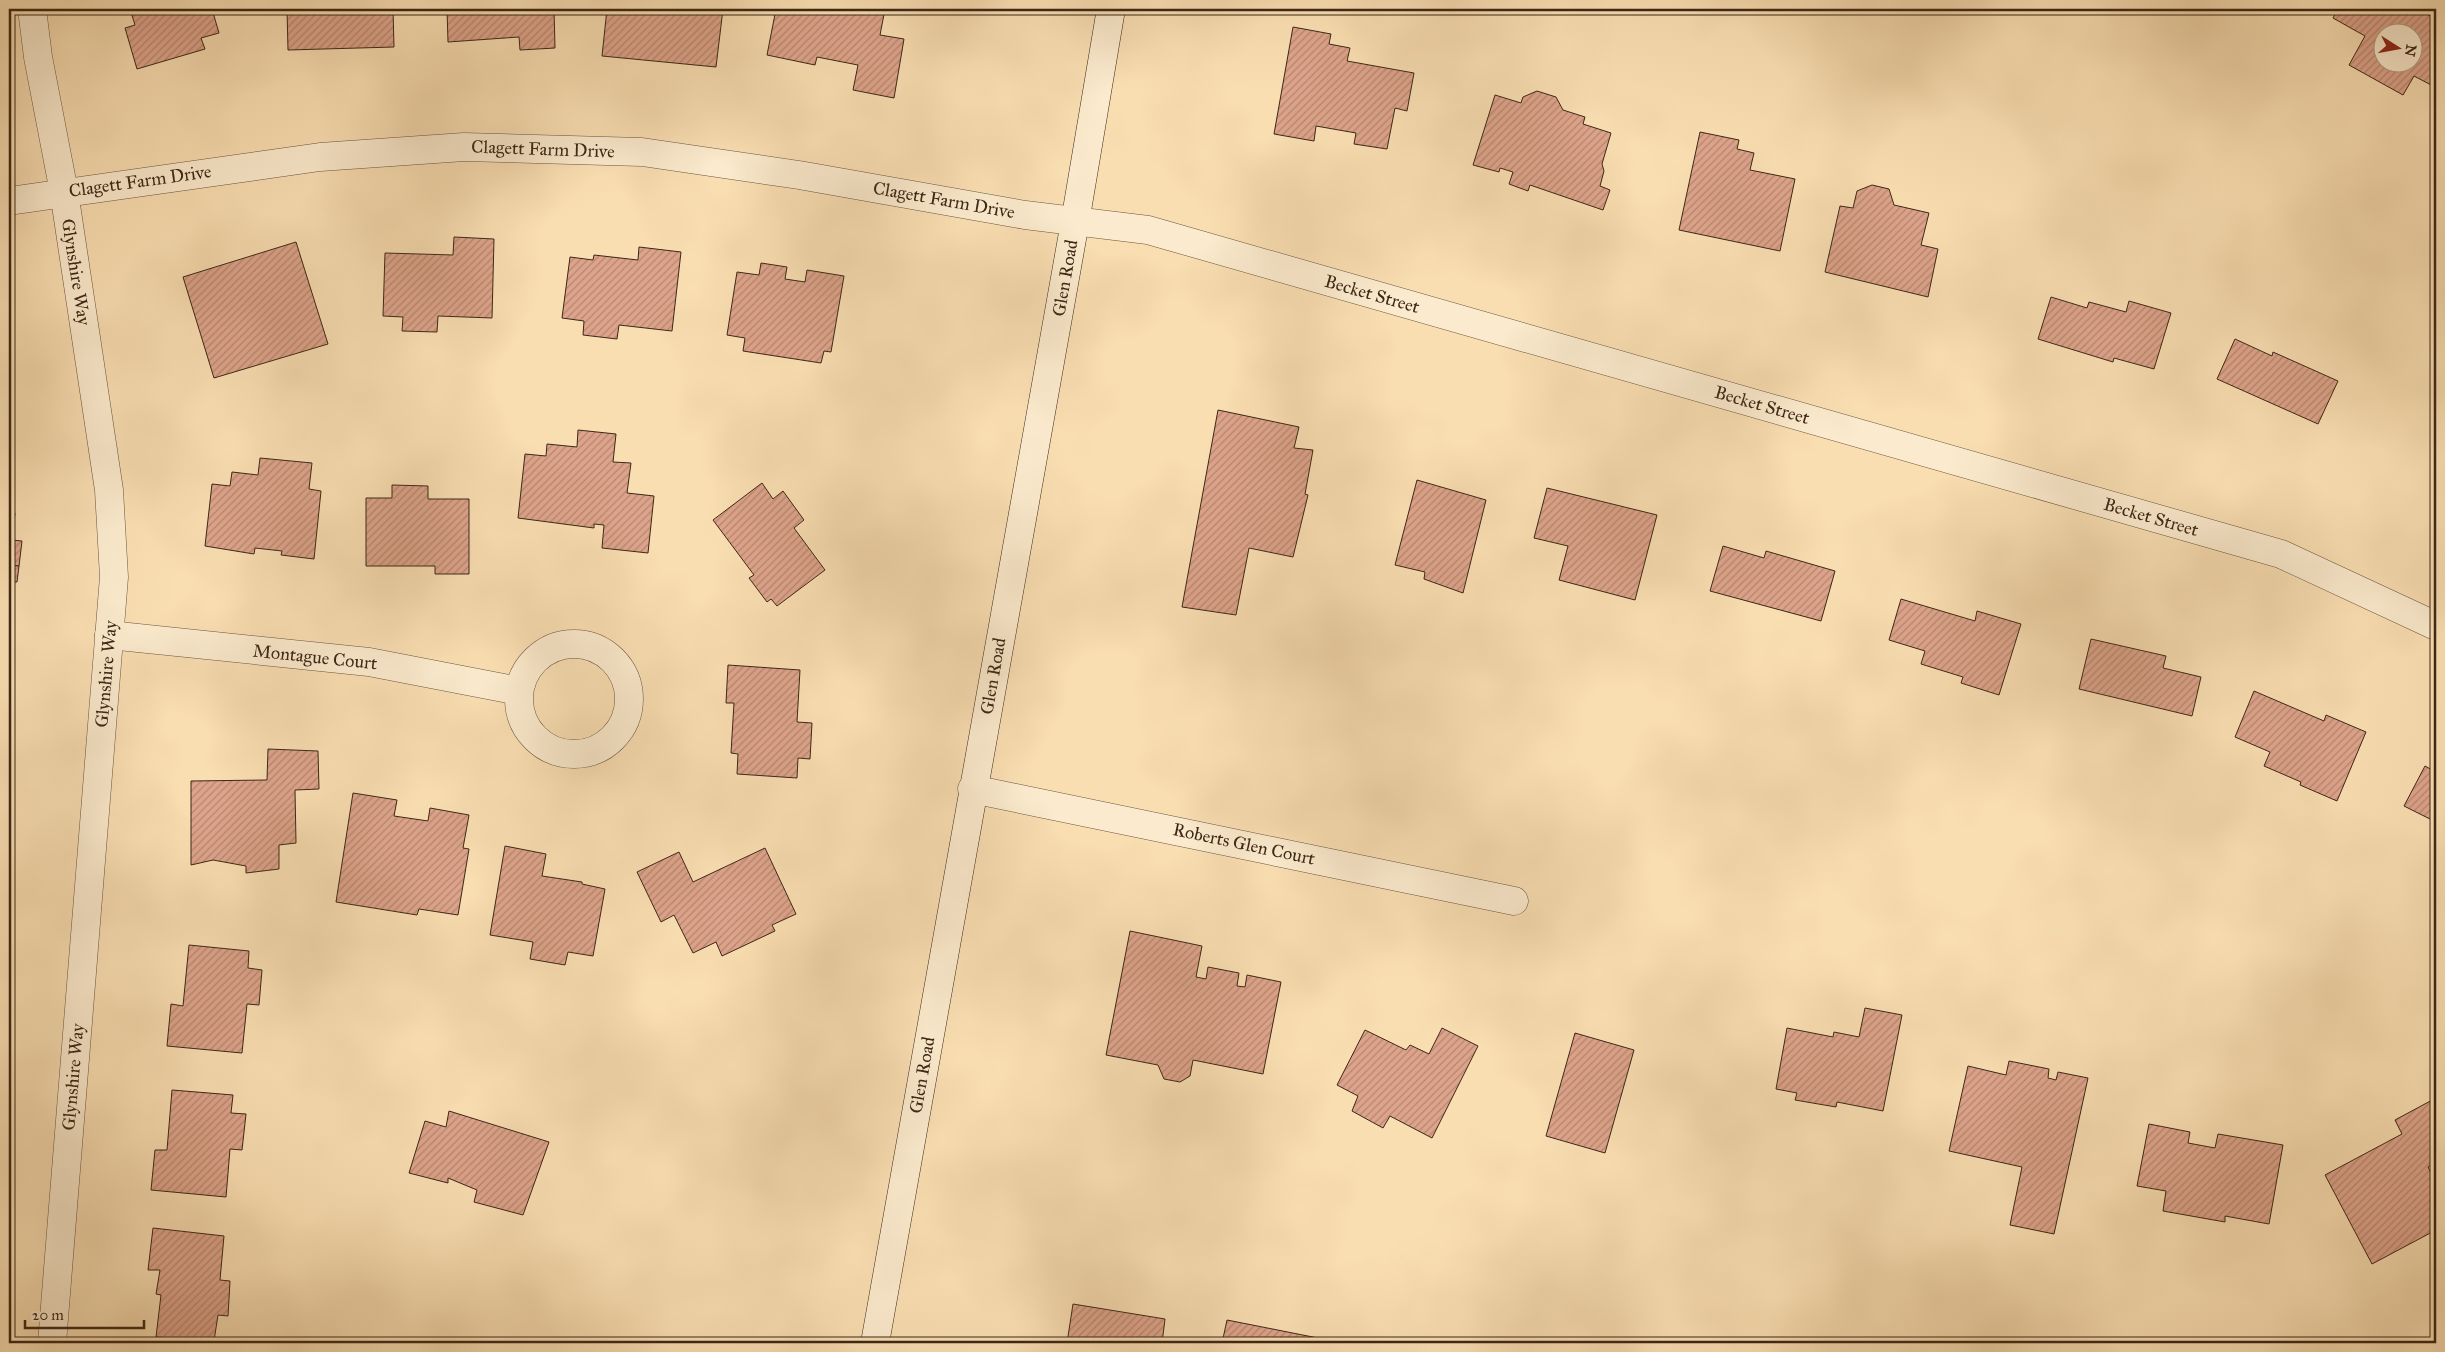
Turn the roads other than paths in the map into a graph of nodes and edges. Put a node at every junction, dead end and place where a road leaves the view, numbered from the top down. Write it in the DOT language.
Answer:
graph roads {
  1 [pos="32,9"];
  2 [pos="1111,9"];
  3 [pos="64,192"];
  4 [pos="9,201"];
  5 [pos="1075,222"];
  6 [pos="2436,626"];
  7 [pos="109,636"];
  8 [pos="519,691"];
  9 [pos="972,789"];
  10 [pos="1514,901"];
  11 [pos="52,1343"];
  12 [pos="875,1343"];
  1 -- 3 [label="street, Glynshire Way"];
  2 -- 5 [label="street, Glen Road"];
  3 -- 4 [label="street, Clagett Farm Drive"];
  3 -- 5 [label="street, Clagett Farm Drive"];
  3 -- 7 [label="street, Glynshire Way"];
  5 -- 6 [label="street, Becket Street"];
  5 -- 9 [label="street, Glen Road"];
  7 -- 8 [label="street, Montague Court"];
  7 -- 11 [label="street, Glynshire Way"];
  8 -- 8 [label="street"];
  9 -- 10 [label="street, Roberts Glen Court"];
  9 -- 12 [label="street, Glen Road"];
}
